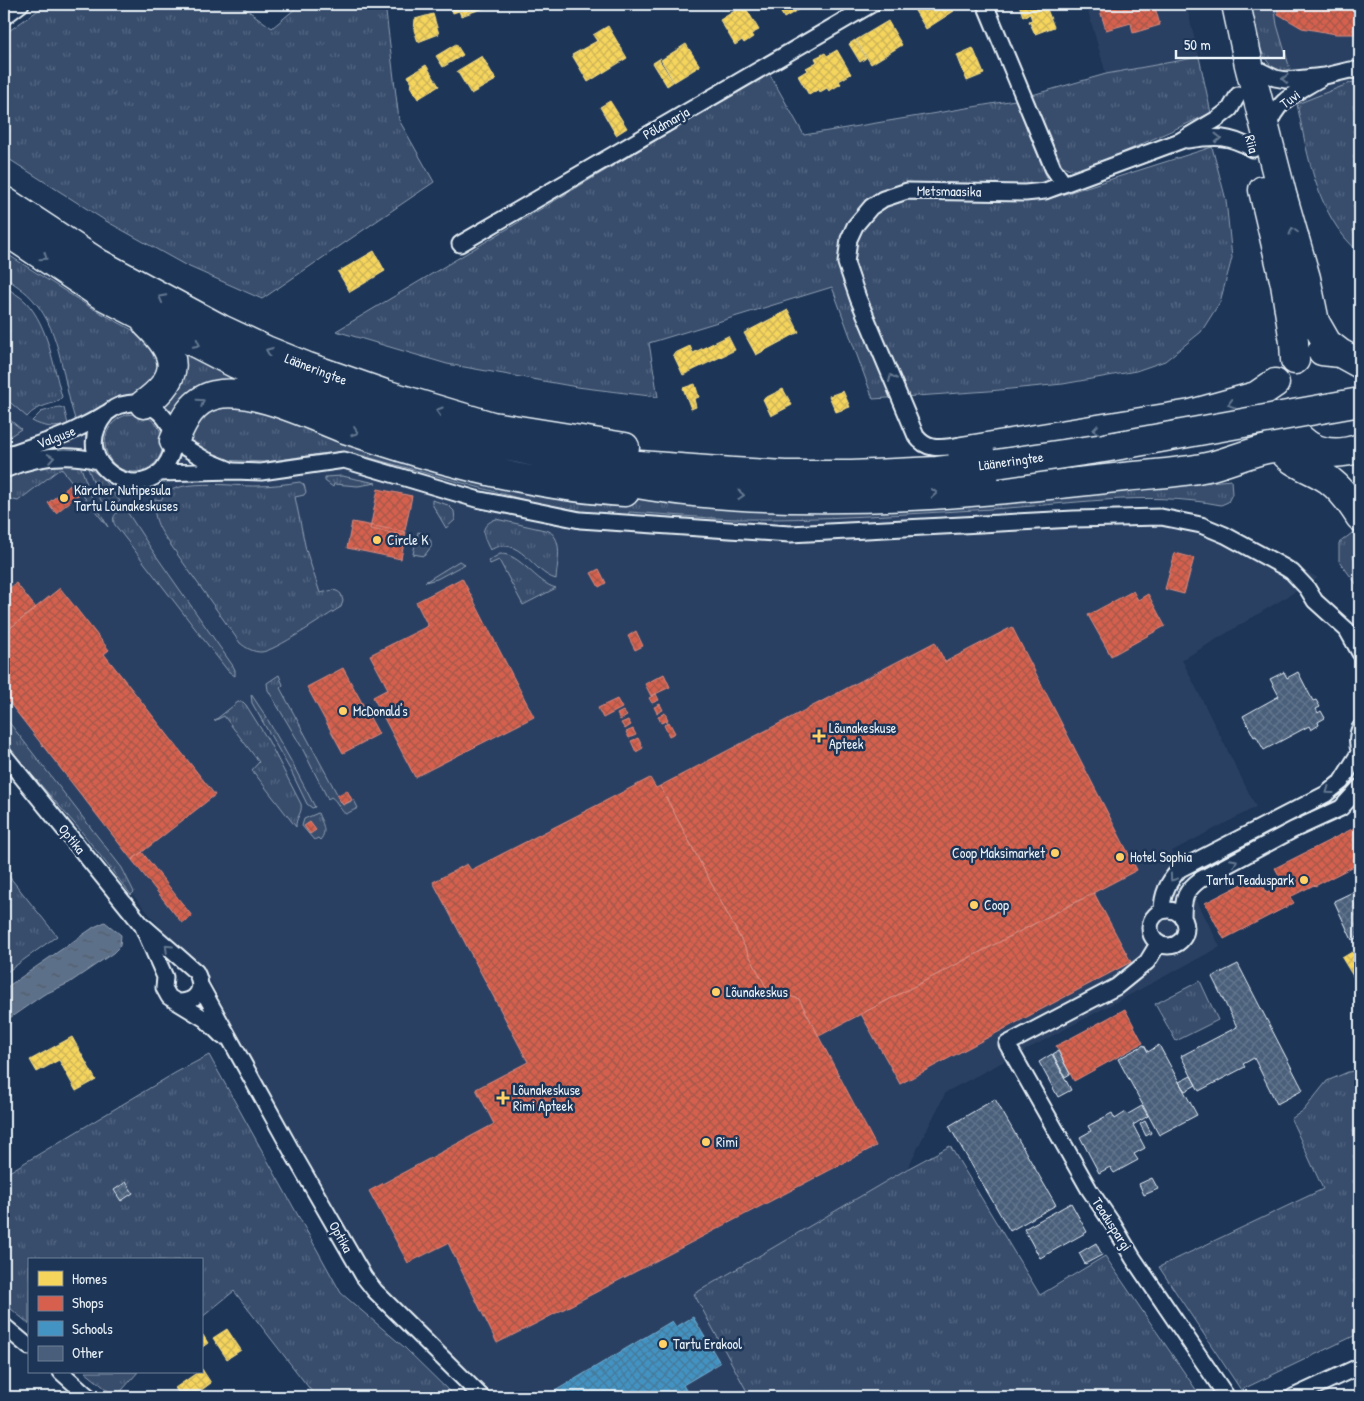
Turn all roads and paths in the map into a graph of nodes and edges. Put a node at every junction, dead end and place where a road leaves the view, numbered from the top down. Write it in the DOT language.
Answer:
graph roads {
  1 [pos="872,4"];
  2 [pos="985,4"];
  3 [pos="1219,4"];
  4 [pos="1236,4"];
  5 [pos="17,5"];
  6 [pos="4,17"];
  7 [pos="1249,65"];
  8 [pos="1360,71"];
  9 [pos="1325,76"];
  10 [pos="1238,95"];
  11 [pos="1260,140"];
  12 [pos="1180,141"];
  13 [pos="1064,184"];
  14 [pos="4,201"];
  15 [pos="4,230"];
  16 [pos="460,244"];
  17 [pos="1296,281"];
  18 [pos="137,315"];
  19 [pos="1353,356"];
  20 [pos="1301,361"];
  21 [pos="1360,379"];
  22 [pos="1275,383"];
  23 [pos="1360,402"];
  24 [pos="144,404"];
  25 [pos="106,414"];
  26 [pos="486,425"];
  27 [pos="428,433"];
  28 [pos="174,441"];
  29 [pos="1284,444"];
  30 [pos="998,454"];
  31 [pos="4,456"];
  32 [pos="1360,456"];
  33 [pos="98,461"];
  34 [pos="1325,464"];
  35 [pos="658,465"];
  36 [pos="4,470"];
  37 [pos="234,471"];
  38 [pos="158,473"];
  39 [pos="692,492"];
  40 [pos="1360,504"];
  41 [pos="1360,517"];
  42 [pos="1360,653"];
  43 [pos="1360,728"];
  44 [pos="1360,754"];
  45 [pos="4,755"];
  46 [pos="1360,787"];
  47 [pos="1162,912"];
  48 [pos="1183,918"];
  49 [pos="141,924"];
  50 [pos="1158,944"];
  51 [pos="165,978"];
  52 [pos="198,978"];
  53 [pos="178,1002"];
  54 [pos="237,1050"];
  55 [pos="4,1326"];
  56 [pos="28,1345"];
  57 [pos="1360,1366"];
  58 [pos="62,1374"];
  59 [pos="89,1397"];
  60 [pos="482,1397"];
  61 [pos="1227,1397"];
  62 [pos="1293,1397"];
  1 -- 16 [label="street, Põldmarja"];
  2 -- 13 [label="street"];
  3 -- 10 [label="highway, Riia"];
  4 -- 7 [label="highway, Riia"];
  5 -- 6 [label="street"];
  9 -- 7 [label="street, Tuvi, one-way"];
  7 -- 11 [label="highway, Riia"];
  8 -- 9 [label="street, Tuvi"];
  9 -- 11 [label="street, Tuvi"];
  10 -- 11 [label="highway, Riia"];
  10 -- 12 [label="street, Metsmaasika"];
  12 -- 11 [label="street, Metsmaasika, one-way"];
  11 -- 17 [label="highway, Riia"];
  12 -- 13 [label="street, Metsmaasika"];
  30 -- 13 [label="street, Metsmaasika, one-way"];
  26 -- 14 [label="highway, Lääneringtee, one-way"];
  15 -- 18 [label="highway, Lääneringtee, one-way"];
  17 -- 19 [label="highway, Riia"];
  17 -- 20 [label="highway, Riia"];
  18 -- 24 [label="highway"];
  18 -- 27 [label="highway, Lääneringtee, one-way"];
  19 -- 20 [label="highway"];
  20 -- 21 [label="highway"];
  20 -- 22 [label="highway"];
  20 -- 29 [label="highway"];
  22 -- 29 [label="highway"];
  22 -- 30 [label="highway, one-way"];
  23 -- 30 [label="highway, Lääneringtee, bridge"];
  24 -- 25 [label="street, Valguse"];
  24 -- 28 [label="street"];
  25 -- 31 [label="street, Valguse"];
  25 -- 33 [label="street, Valguse"];
  26 -- 30 [label="highway"];
  26 -- 35 [label="highway, Lääneringtee"];
  27 -- 35 [label="highway, Lääneringtee"];
  27 -- 39 [label="highway"];
  28 -- 37 [label="street"];
  28 -- 38 [label="street"];
  28 -- 39 [label="highway, one-way"];
  29 -- 32 [label="highway"];
  29 -- 34 [label="highway"];
  39 -- 29 [label="highway, one-way"];
  29 -- 41 [label="highway"];
  30 -- 35 [label="highway, Lääneringtee"];
  32 -- 34 [label="highway"];
  36 -- 33 [label="street, Valguse, one-way"];
  33 -- 38 [label="street"];
  34 -- 40 [label="highway"];
  37 -- 38 [label="street"];
  37 -- 42 [label="street"];
  43 -- 44 [label="street"];
  44 -- 47 [label="street, one-way"];
  45 -- 49 [label="street, Optika"];
  48 -- 46 [label="street, one-way"];
  47 -- 48 [label="street"];
  47 -- 50 [label="street"];
  48 -- 50 [label="street"];
  49 -- 51 [label="street"];
  52 -- 49 [label="street, one-way"];
  50 -- 61 [label="street, Teaduspargi"];
  51 -- 52 [label="street"];
  51 -- 53 [label="street"];
  52 -- 53 [label="street"];
  52 -- 54 [label="street, Optika"];
  53 -- 54 [label="street, Optika"];
  54 -- 60 [label="street, Optika"];
  55 -- 56 [label="street"];
  57 -- 62 [label="street"];
  58 -- 59 [label="street"];
}
